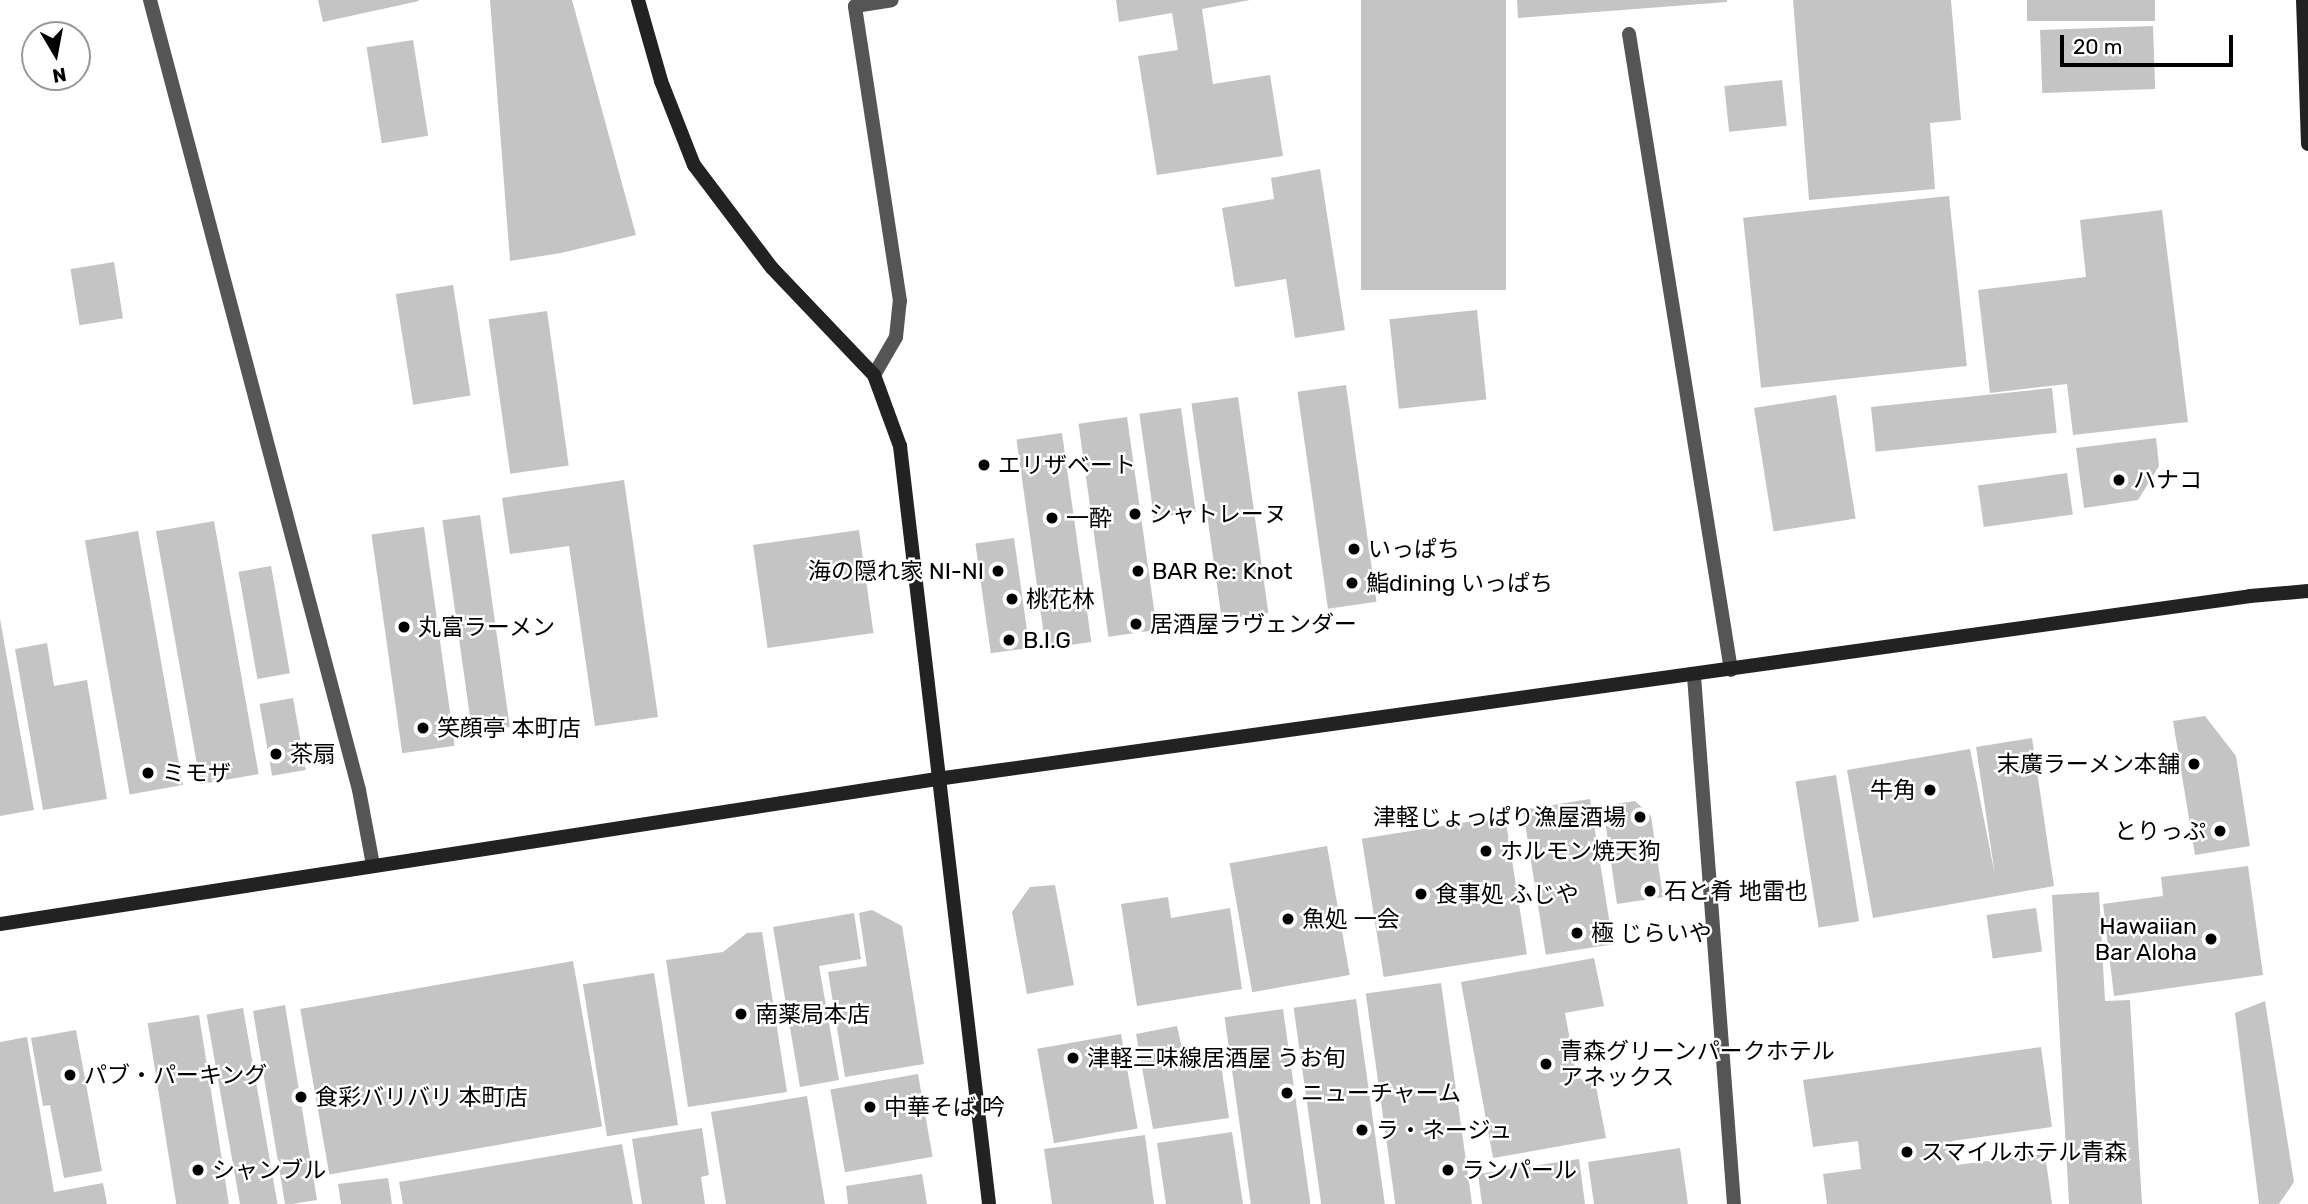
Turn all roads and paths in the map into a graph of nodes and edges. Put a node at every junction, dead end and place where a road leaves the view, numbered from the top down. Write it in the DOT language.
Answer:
graph roads {
  1 [pos="150,0"];
  2 [pos="638,0"];
  3 [pos="892,0"];
  4 [pos="2303,0"];
  5 [pos="1629,34"];
  6 [pos="2308,144"];
  7 [pos="874,375"];
  8 [pos="2308,591"];
  9 [pos="1731,670"];
  10 [pos="1694,676"];
  11 [pos="937,779"];
  12 [pos="373,865"];
  13 [pos="0,924"];
  14 [pos="989,1204"];
  15 [pos="1734,1204"];
  1 -- 12 [label="street"];
  2 -- 7 [label="street"];
  3 -- 7 [label="street"];
  4 -- 6 [label="street"];
  5 -- 9 [label="street"];
  7 -- 11 [label="street"];
  8 -- 9 [label="street"];
  9 -- 10 [label="street"];
  10 -- 11 [label="street"];
  10 -- 15 [label="street"];
  11 -- 12 [label="street"];
  11 -- 14 [label="street"];
  12 -- 13 [label="street"];
}
